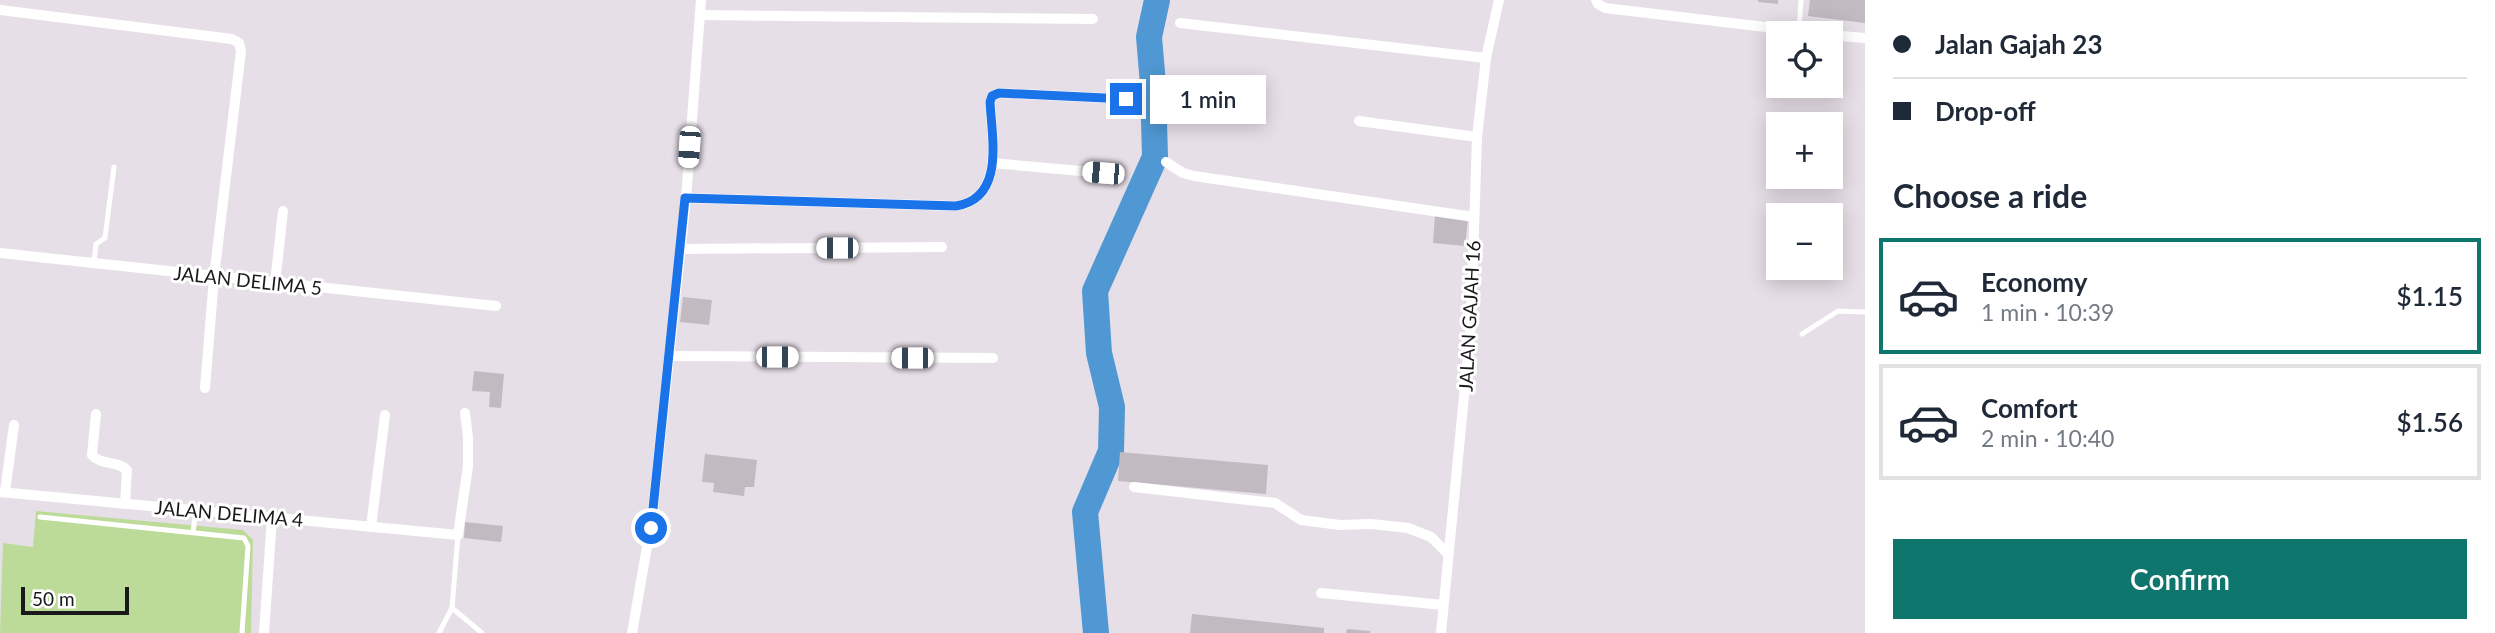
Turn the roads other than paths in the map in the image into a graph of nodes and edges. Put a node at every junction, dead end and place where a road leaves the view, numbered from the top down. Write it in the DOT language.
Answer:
graph roads {
  1 [pos="701,0"];
  2 [pos="1499,0"];
  3 [pos="1596,0"];
  4 [pos="1801,0"];
  5 [pos="0,10"];
  6 [pos="700,15"];
  7 [pos="1093,19"];
  8 [pos="1800,21"];
  9 [pos="1180,23"];
  10 [pos="1766,28"];
  11 [pos="1843,36"];
  12 [pos="1865,38"];
  13 [pos="1486,58"];
  14 [pos="1126,99"];
  15 [pos="1359,121"];
  16 [pos="1477,137"];
  17 [pos="1166,162"];
  18 [pos="992,163"];
  19 [pos="114,167"];
  20 [pos="1103,173"];
  21 [pos="685,198"];
  22 [pos="283,211"];
  23 [pos="1474,217"];
  24 [pos="942,247"];
  25 [pos="681,249"];
  26 [pos="0,253"];
  27 [pos="93,263"];
  28 [pos="214,277"];
  29 [pos="275,283"];
  30 [pos="496,306"];
  31 [pos="1864,312"];
  32 [pos="1802,334"];
  33 [pos="669,356"];
  34 [pos="993,358"];
  35 [pos="205,388"];
  36 [pos="465,413"];
  37 [pos="96,414"];
  38 [pos="385,415"];
  39 [pos="14,425"];
  40 [pos="1134,487"];
  41 [pos="2,492"];
  42 [pos="125,503"];
  43 [pos="196,510"];
  44 [pos="40,517"];
  45 [pos="272,517"];
  46 [pos="371,527"];
  47 [pos="193,532"];
  48 [pos="458,535"];
  49 [pos="1448,554"];
  50 [pos="1321,593"];
  51 [pos="1443,606"];
  52 [pos="452,608"];
  53 [pos="242,633"];
  54 [pos="264,633"];
  55 [pos="439,633"];
  56 [pos="482,633"];
  57 [pos="632,633"];
  58 [pos="1441,633"];
  1 -- 6 [label="street"];
  2 -- 13 [label="street, JALAN GAJAH 16"];
  3 -- 10 [label="street"];
  4 -- 8 [label="lane"];
  5 -- 28 [label="street"];
  6 -- 7 [label="street"];
  6 -- 21 [label="street"];
  9 -- 13 [label="street"];
  11 -- 12 [label="street"];
  13 -- 16 [label="street, JALAN GAJAH 16"];
  14 -- 18 [label="street"];
  15 -- 16 [label="street"];
  16 -- 23 [label="street, JALAN GAJAH 16"];
  17 -- 23 [label="street"];
  18 -- 20 [label="street"];
  18 -- 21 [label="street"];
  19 -- 27 [label="lane"];
  21 -- 25 [label="street"];
  22 -- 29 [label="street"];
  23 -- 49 [label="street, JALAN GAJAH 16"];
  24 -- 25 [label="street"];
  25 -- 33 [label="street"];
  26 -- 27 [label="street, JALAN DELIMA 5"];
  27 -- 28 [label="street, JALAN DELIMA 5"];
  28 -- 29 [label="street, JALAN DELIMA 5"];
  28 -- 35 [label="street"];
  29 -- 30 [label="street, JALAN DELIMA 5"];
  31 -- 32 [label="lane"];
  33 -- 34 [label="street"];
  33 -- 57 [label="street"];
  36 -- 48 [label="street"];
  37 -- 42 [label="street"];
  38 -- 46 [label="street"];
  39 -- 41 [label="street"];
  40 -- 49 [label="street"];
  41 -- 42 [label="street, JALAN DELIMA 4"];
  42 -- 43 [label="street, JALAN DELIMA 4"];
  43 -- 45 [label="street, JALAN DELIMA 4"];
  43 -- 47 [label="lane"];
  44 -- 47 [label="lane"];
  45 -- 46 [label="street, JALAN DELIMA 4"];
  45 -- 54 [label="street"];
  46 -- 48 [label="street, JALAN DELIMA 4"];
  47 -- 53 [label="lane"];
  48 -- 52 [label="lane"];
  49 -- 51 [label="street, JALAN GAJAH 16"];
  50 -- 51 [label="street"];
  51 -- 58 [label="street, JALAN GAJAH 16"];
  52 -- 55 [label="lane"];
  52 -- 56 [label="lane"];
}
